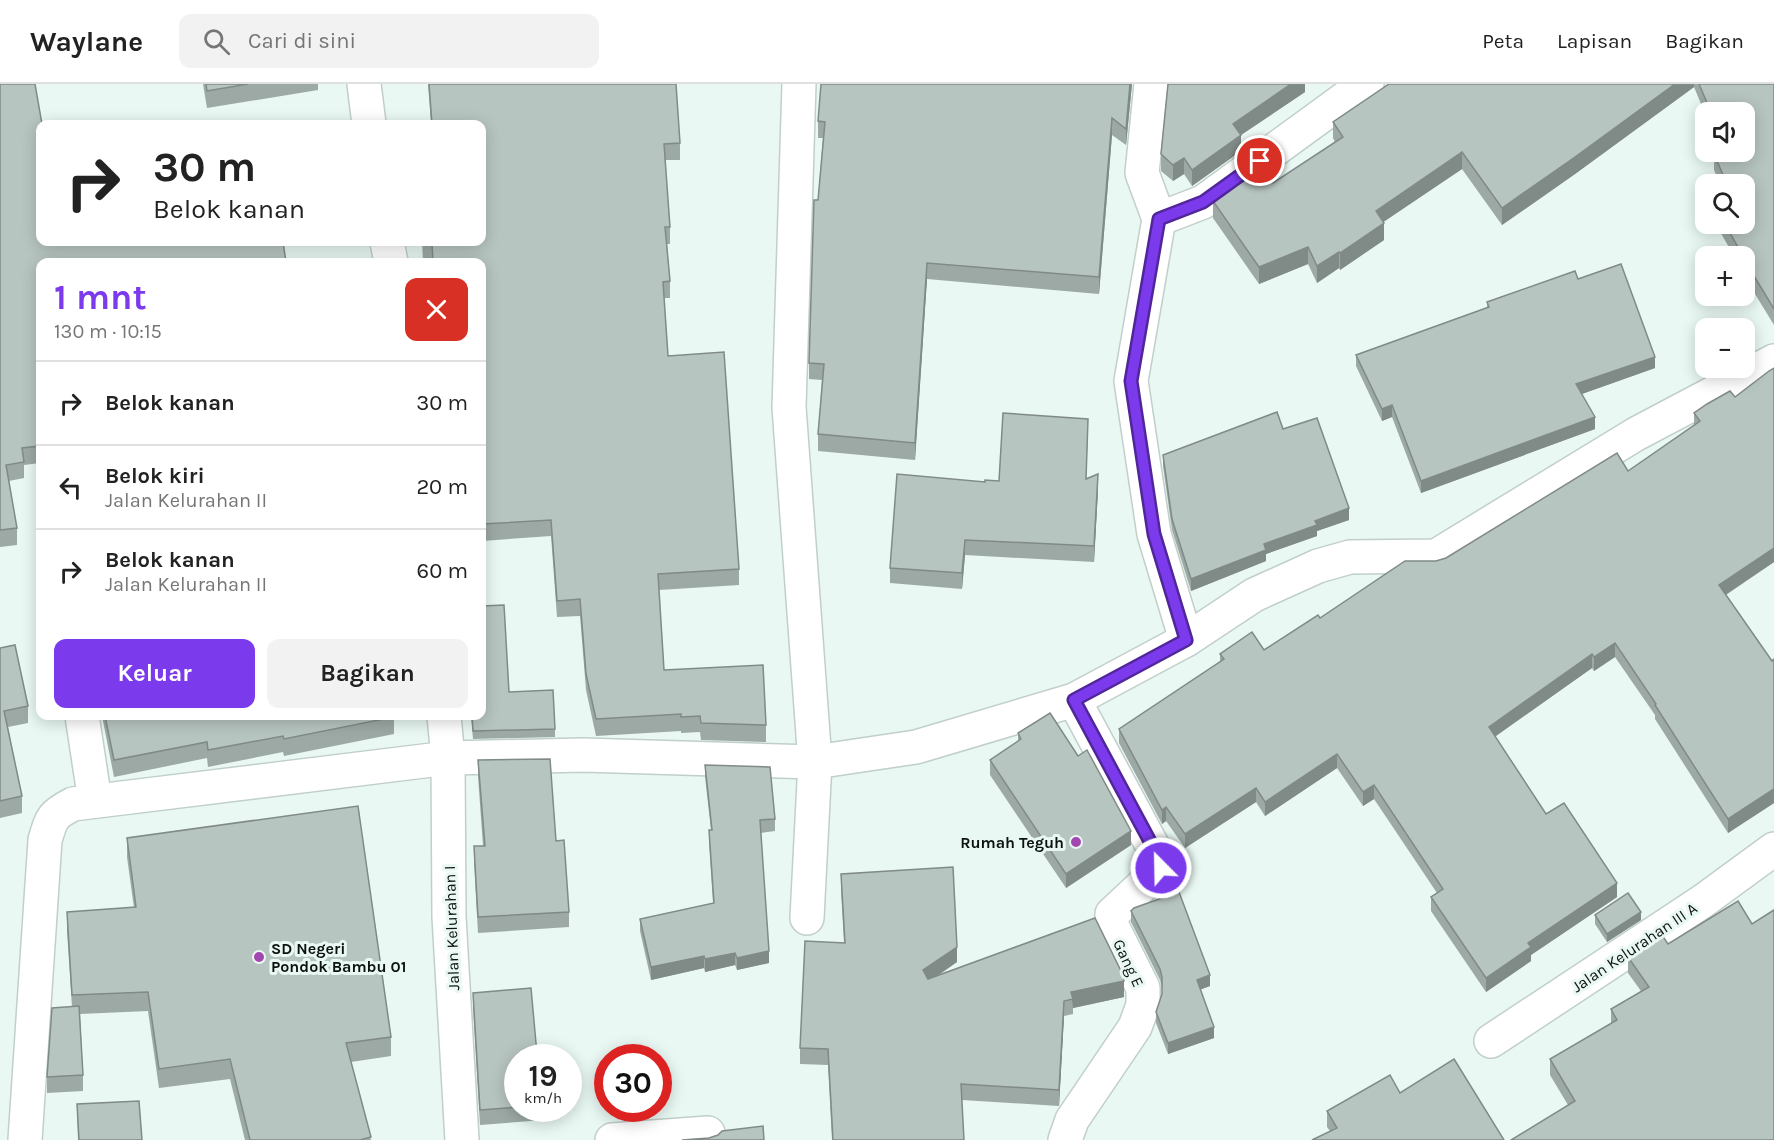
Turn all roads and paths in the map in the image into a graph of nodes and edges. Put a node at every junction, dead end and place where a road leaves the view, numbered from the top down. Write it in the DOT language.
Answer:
graph roads {
  1 [pos="364,84"];
  2 [pos="799,84"];
  3 [pos="1150,84"];
  4 [pos="1367,84"];
  5 [pos="368,120"];
  6 [pos="1159,219"];
  7 [pos="1774,361"];
  8 [pos="1186,640"];
  9 [pos="1074,700"];
  10 [pos="83,720"];
  11 [pos="444,720"];
  12 [pos="448,758"];
  13 [pos="815,762"];
  14 [pos="95,801"];
  15 [pos="1774,849"];
  16 [pos="807,918"];
  17 [pos="1491,1041"];
  18 [pos="708,1132"];
  19 [pos="25,1140"];
  20 [pos="462,1140"];
  21 [pos="612,1140"];
  22 [pos="1065,1140"];
  1 -- 5 [label="street"];
  2 -- 13 [label="street"];
  3 -- 6 [label="street"];
  4 -- 6 [label="street"];
  6 -- 8 [label="street"];
  7 -- 8 [label="street"];
  8 -- 9 [label="street"];
  9 -- 13 [label="street"];
  9 -- 22 [label="street, Gang E"];
  10 -- 14 [label="street"];
  11 -- 12 [label="street, Jalan Kelurahan I"];
  12 -- 13 [label="street"];
  12 -- 14 [label="street"];
  12 -- 20 [label="street, Jalan Kelurahan I"];
  13 -- 16 [label="street"];
  14 -- 19 [label="street"];
  15 -- 17 [label="street, Jalan Kelurahan III A"];
  18 -- 21 [label="street"];
}
